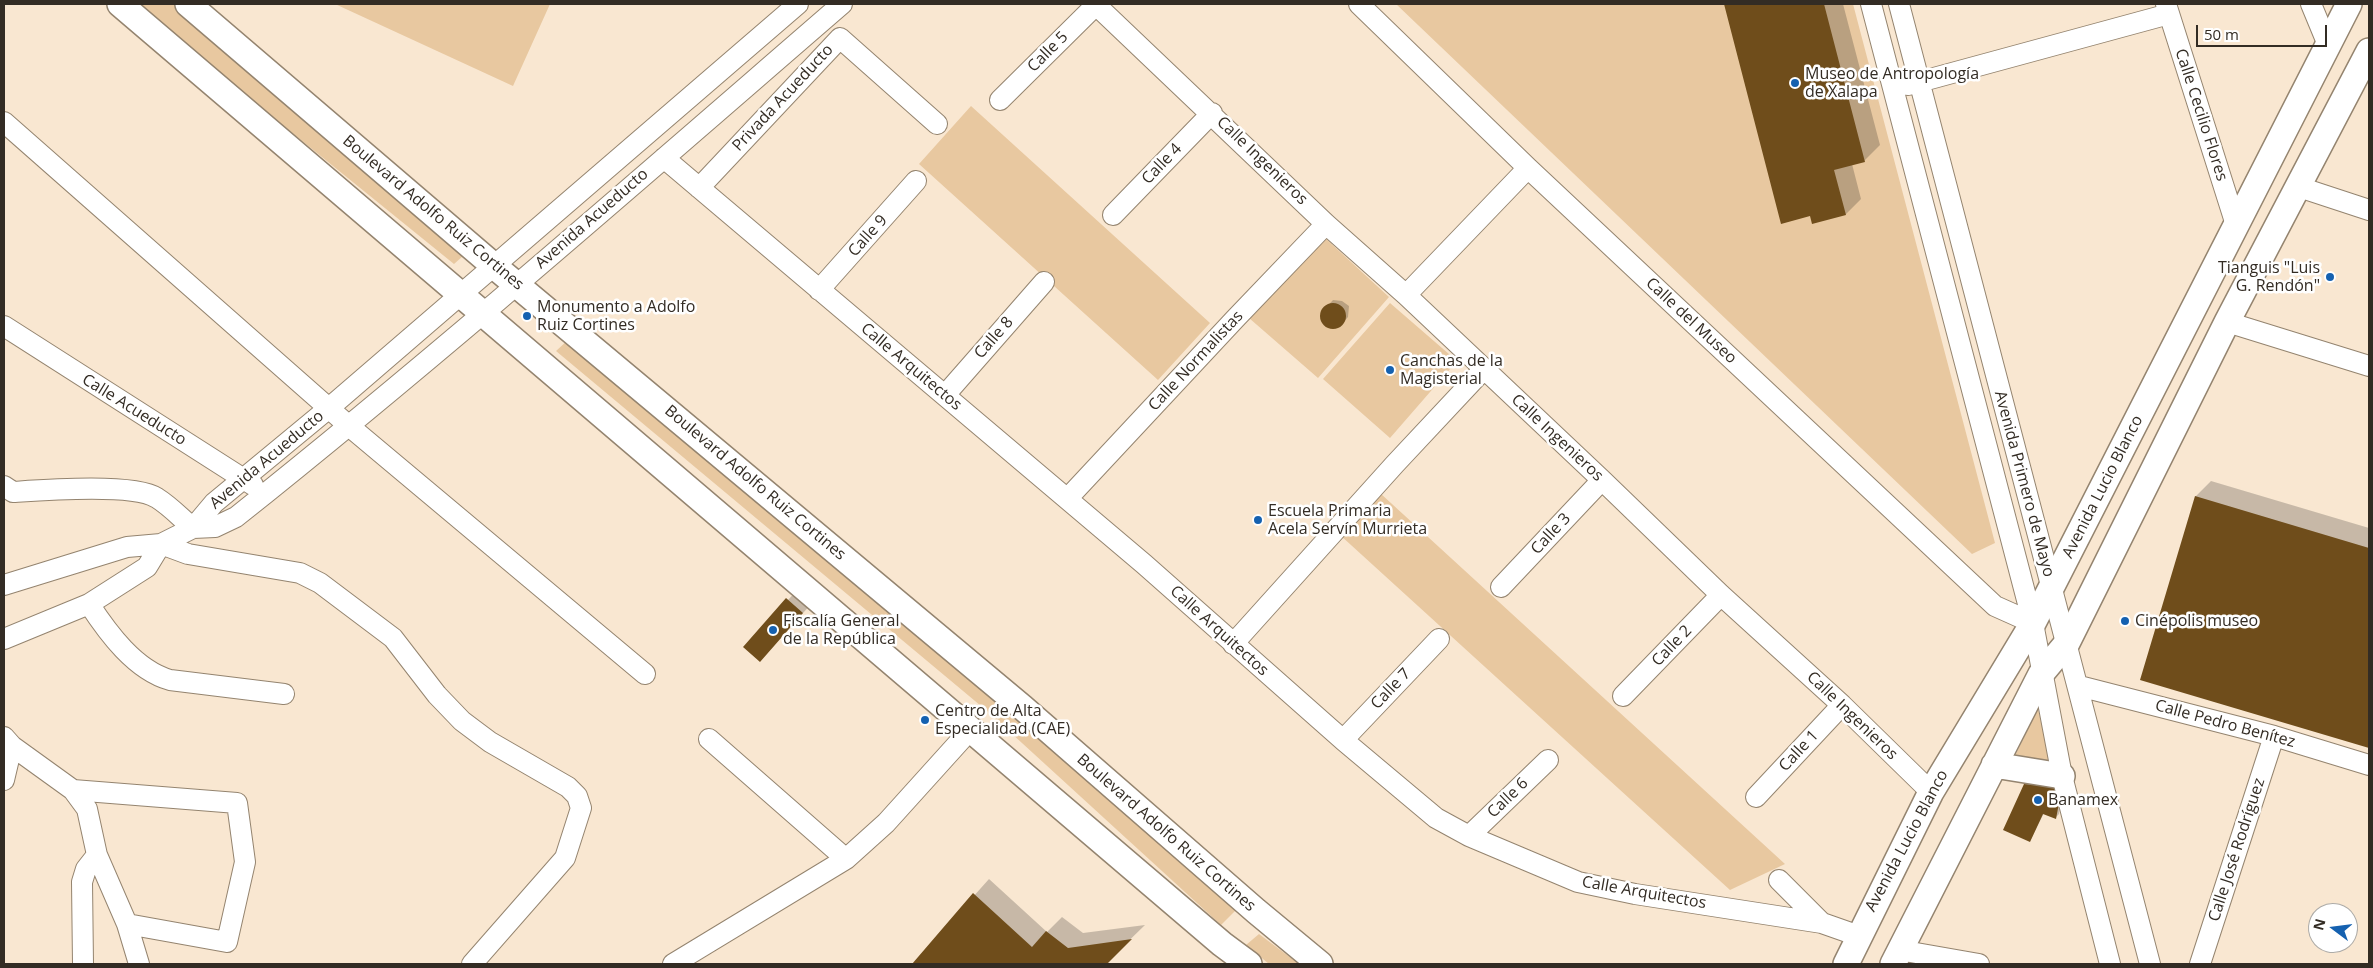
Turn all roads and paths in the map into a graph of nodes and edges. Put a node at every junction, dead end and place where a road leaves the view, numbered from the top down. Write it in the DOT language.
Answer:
graph roads {
  1 [pos="120,4"];
  2 [pos="188,4"];
  3 [pos="798,4"];
  4 [pos="842,4"];
  5 [pos="1095,4"];
  6 [pos="1359,4"];
  7 [pos="1870,4"];
  8 [pos="1899,4"];
  9 [pos="2312,4"];
  10 [pos="2349,4"];
  11 [pos="2168,9"];
  12 [pos="2328,45"];
  13 [pos="2369,51"];
  14 [pos="1920,82"];
  15 [pos="1893,90"];
  16 [pos="1000,100"];
  17 [pos="1212,113"];
  18 [pos="4,122"];
  19 [pos="937,124"];
  20 [pos="664,158"];
  21 [pos="1528,168"];
  22 [pos="916,181"];
  23 [pos="2299,187"];
  24 [pos="699,188"];
  25 [pos="2369,210"];
  26 [pos="1112,215"];
  27 [pos="1326,224"];
  28 [pos="2236,225"];
  29 [pos="494,266"];
  30 [pos="1044,282"];
  31 [pos="517,285"];
  32 [pos="820,290"];
  33 [pos="460,293"];
  34 [pos="1406,295"];
  35 [pos="483,314"];
  36 [pos="2227,322"];
  37 [pos="4,326"];
  38 [pos="2369,366"];
  39 [pos="1483,370"];
  40 [pos="945,395"];
  41 [pos="329,408"];
  42 [pos="349,426"];
  43 [pos="244,478"];
  44 [pos="1602,480"];
  45 [pos="7,489"];
  46 [pos="265,494"];
  47 [pos="1067,499"];
  48 [pos="193,528"];
  49 [pos="161,544"];
  50 [pos="4,585"];
  51 [pos="1501,588"];
  52 [pos="2051,588"];
  53 [pos="1721,595"];
  54 [pos="89,604"];
  55 [pos="2033,623"];
  56 [pos="4,639"];
  57 [pos="1439,639"];
  58 [pos="2067,643"];
  59 [pos="1233,644"];
  60 [pos="645,674"];
  61 [pos="2041,674"];
  62 [pos="2079,686"];
  63 [pos="284,694"];
  64 [pos="1623,696"];
  65 [pos="1842,705"];
  66 [pos="970,730"];
  67 [pos="2274,736"];
  68 [pos="709,739"];
  69 [pos="1343,740"];
  70 [pos="8,741"];
  71 [pos="1548,760"];
  72 [pos="1994,765"];
  73 [pos="2369,765"];
  74 [pos="2062,776"];
  75 [pos="4,780"];
  76 [pos="73,790"];
  77 [pos="1931,792"];
  78 [pos="1756,797"];
  79 [pos="1468,836"];
  80 [pos="97,856"];
  81 [pos="846,859"];
  82 [pos="1779,880"];
  83 [pos="1822,923"];
  84 [pos="127,924"];
  85 [pos="1859,936"];
  86 [pos="1896,957"];
  87 [pos="83,964"];
  88 [pos="139,964"];
  89 [pos="472,964"];
  90 [pos="673,964"];
  91 [pos="1249,964"];
  92 [pos="1320,964"];
  93 [pos="1846,964"];
  94 [pos="1979,964"];
  95 [pos="2110,964"];
  96 [pos="2150,964"];
  97 [pos="2200,964"];
  1 -- 33 [label="main road"];
  2 -- 29 [label="main road, Boulevard Adolfo Ruiz Cortines"];
  3 -- 29 [label="street, Avenida Acueducto"];
  4 -- 20 [label="street, Avenida Acueducto"];
  5 -- 16 [label="street, Calle 5"];
  5 -- 17 [label="street, Calle Ingenieros"];
  6 -- 21 [label="street, Calle del Museo"];
  7 -- 15 [label="street, Avenida Primero de Mayo"];
  8 -- 14 [label="street, Avenida Primero de Mayo"];
  9 -- 12 [label="street"];
  10 -- 12 [label="main road, Avenida Lucio Blanco"];
  11 -- 14 [label="street"];
  11 -- 28 [label="street, Calle Cecilio Flores"];
  12 -- 28 [label="main road, Avenida Lucio Blanco"];
  13 -- 23 [label="main road"];
  14 -- 15 [label="street"];
  14 -- 52 [label="street, Avenida Primero de Mayo"];
  15 -- 55 [label="street, Avenida Primero de Mayo"];
  17 -- 26 [label="street, Calle 4"];
  17 -- 27 [label="street, Calle Ingenieros"];
  18 -- 41 [label="street"];
  19 -- 24 [label="street, Privada Acueducto"];
  20 -- 24 [label="street, Calle Arquitectos"];
  20 -- 31 [label="street, Avenida Acueducto"];
  21 -- 34 [label="street"];
  21 -- 55 [label="street, Calle del Museo"];
  22 -- 32 [label="street, Calle 9"];
  23 -- 25 [label="street"];
  23 -- 36 [label="main road"];
  24 -- 32 [label="street, Calle Arquitectos"];
  27 -- 34 [label="street, Calle Ingenieros"];
  27 -- 47 [label="street, Calle Normalistas"];
  28 -- 52 [label="main road, Avenida Lucio Blanco"];
  29 -- 31 [label="main road, Boulevard Adolfo Ruiz Cortines"];
  29 -- 33 [label="street, Avenida Acueducto"];
  30 -- 40 [label="street, Calle 8"];
  31 -- 35 [label="street, Avenida Acueducto"];
  31 -- 92 [label="main road, Boulevard Adolfo Ruiz Cortines"];
  32 -- 40 [label="street, Calle Arquitectos"];
  33 -- 35 [label="main road"];
  33 -- 41 [label="street, Avenida Acueducto"];
  34 -- 39 [label="street, Calle Ingenieros"];
  35 -- 42 [label="street, Avenida Acueducto"];
  35 -- 66 [label="main road"];
  36 -- 38 [label="street"];
  36 -- 58 [label="main road"];
  37 -- 43 [label="street, Calle Acueducto"];
  39 -- 44 [label="street, Calle Ingenieros"];
  39 -- 59 [label="street"];
  40 -- 47 [label="street, Calle Arquitectos"];
  41 -- 42 [label="street"];
  41 -- 43 [label="street, Avenida Acueducto"];
  42 -- 46 [label="street, Avenida Acueducto"];
  42 -- 60 [label="street"];
  43 -- 46 [label="street, Calle Acueducto"];
  43 -- 48 [label="street, Avenida Acueducto"];
  44 -- 51 [label="street, Calle 3"];
  44 -- 53 [label="street, Calle Ingenieros"];
  45 -- 48 [label="street"];
  46 -- 48 [label="street, Avenida Acueducto"];
  47 -- 59 [label="street, Calle Arquitectos"];
  48 -- 49 [label="street, Avenida Acueducto"];
  49 -- 50 [label="street, Avenida Acueducto"];
  49 -- 54 [label="street"];
  49 -- 89 [label="street"];
  52 -- 55 [label="main road, Avenida Lucio Blanco"];
  52 -- 58 [label="street, Avenida Primero de Mayo"];
  53 -- 64 [label="street, Calle 2"];
  53 -- 65 [label="street, Calle Ingenieros"];
  54 -- 56 [label="street"];
  54 -- 63 [label="street"];
  55 -- 61 [label="street, Avenida Primero de Mayo"];
  55 -- 77 [label="main road, Avenida Lucio Blanco"];
  57 -- 69 [label="street, Calle 7"];
  58 -- 61 [label="main road"];
  58 -- 62 [label="street, Avenida Primero de Mayo"];
  59 -- 69 [label="street, Calle Arquitectos"];
  61 -- 72 [label="main road"];
  61 -- 74 [label="street, Avenida Primero de Mayo"];
  62 -- 67 [label="street, Calle Pedro Benítez"];
  62 -- 96 [label="street, Avenida Primero de Mayo"];
  65 -- 77 [label="street, Calle Ingenieros"];
  65 -- 78 [label="street, Calle 1"];
  66 -- 81 [label="street"];
  66 -- 91 [label="main road"];
  67 -- 73 [label="street, Calle Pedro Benítez"];
  67 -- 97 [label="street, Calle José Rodríguez"];
  68 -- 81 [label="street"];
  69 -- 79 [label="street, Calle Arquitectos"];
  70 -- 75 [label="street"];
  70 -- 76 [label="street"];
  71 -- 79 [label="street, Calle 6"];
  72 -- 74 [label="main road"];
  72 -- 86 [label="main road"];
  74 -- 95 [label="street, Avenida Primero de Mayo"];
  76 -- 80 [label="street"];
  76 -- 84 [label="street"];
  77 -- 85 [label="main road, Avenida Lucio Blanco"];
  79 -- 83 [label="street, Calle Arquitectos"];
  80 -- 84 [label="street"];
  80 -- 87 [label="street"];
  81 -- 90 [label="street"];
  82 -- 83 [label="street"];
  83 -- 85 [label="street, Calle Arquitectos"];
  84 -- 88 [label="street"];
  85 -- 93 [label="main road, Avenida Lucio Blanco"];
  86 -- 94 [label="street"];
}
